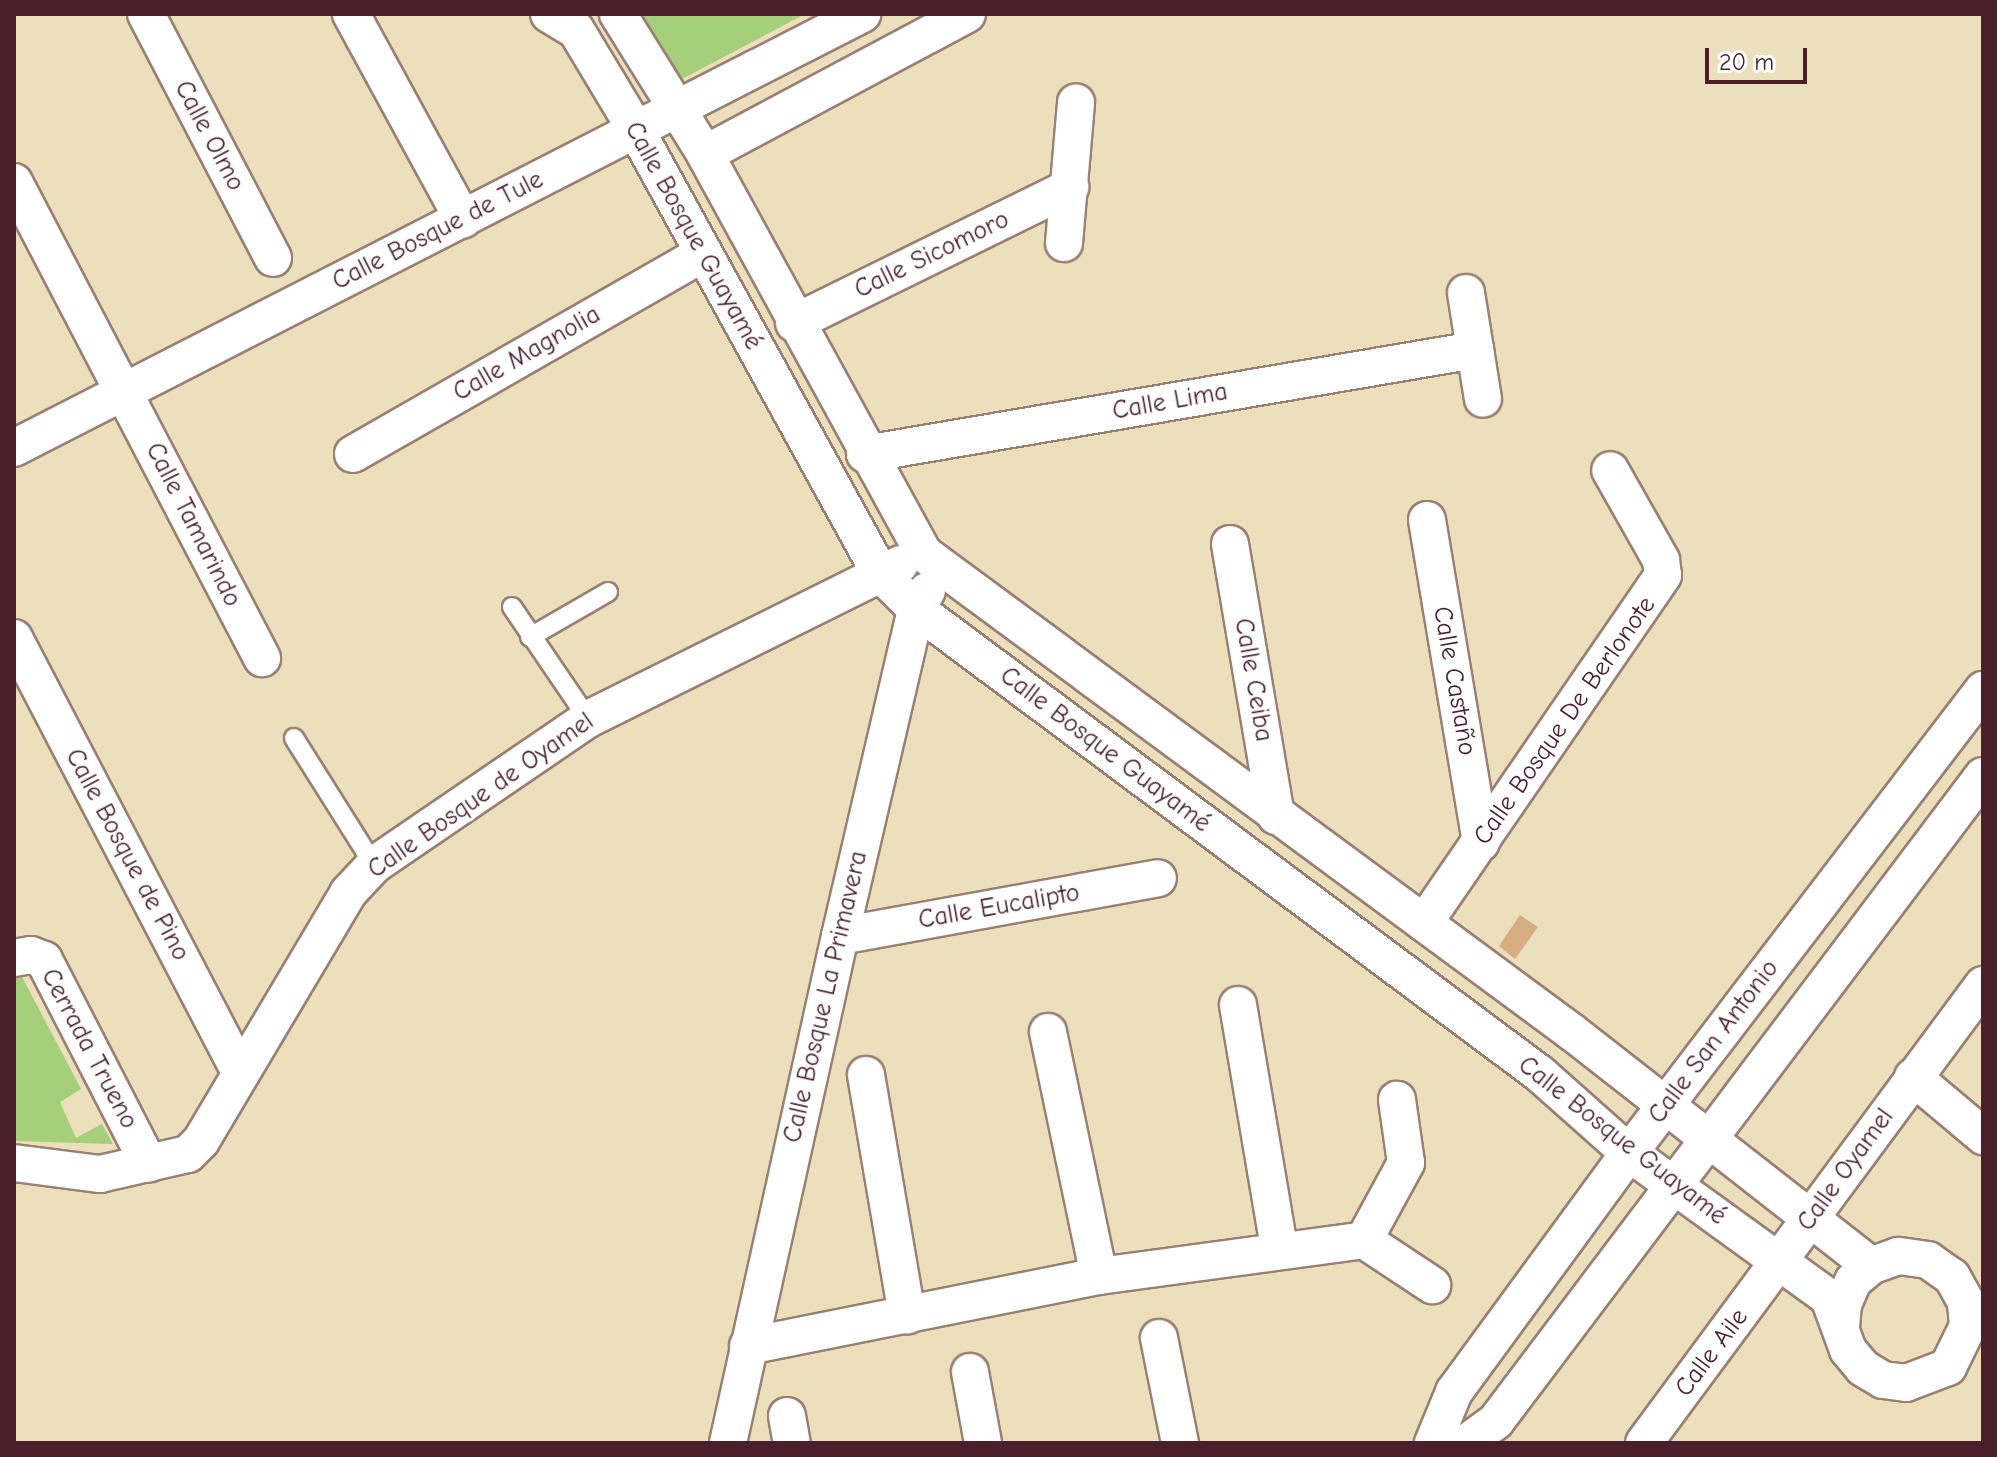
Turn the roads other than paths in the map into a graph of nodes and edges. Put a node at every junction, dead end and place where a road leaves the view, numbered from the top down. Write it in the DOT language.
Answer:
graph roads {
  1 [pos="146,14"];
  2 [pos="351,14"];
  3 [pos="549,14"];
  4 [pos="618,14"];
  5 [pos="862,14"];
  6 [pos="967,14"];
  7 [pos="1076,103"];
  8 [pos="678,110"];
  9 [pos="636,130"];
  10 [pos="705,154"];
  11 [pos="14,182"];
  12 [pos="1070,187"];
  13 [pos="463,219"];
  14 [pos="1064,243"];
  15 [pos="701,255"];
  16 [pos="273,258"];
  17 [pos="1466,293"];
  18 [pos="794,323"];
  19 [pos="1475,350"];
  20 [pos="124,392"];
  21 [pos="1483,399"];
  22 [pos="14,448"];
  23 [pos="353,454"];
  24 [pos="865,454"];
  25 [pos="1610,470"];
  26 [pos="1427,520"];
  27 [pos="1230,544"];
  28 [pos="923,553"];
  29 [pos="880,573"];
  30 [pos="961,579"];
  31 [pos="608,592"];
  32 [pos="512,607"];
  33 [pos="916,609"];
  34 [pos="530,637"];
  35 [pos="14,638"];
  36 [pos="262,658"];
  37 [pos="1983,690"];
  38 [pos="588,719"];
  39 [pos="294,738"];
  40 [pos="1983,776"];
  41 [pos="1276,816"];
  42 [pos="1481,843"];
  43 [pos="374,865"];
  44 [pos="1158,878"];
  45 [pos="1424,923"];
  46 [pos="840,936"];
  47 [pos="14,958"];
  48 [pos="1983,985"];
  49 [pos="1238,1005"];
  50 [pos="1048,1032"];
  51 [pos="1573,1033"];
  52 [pos="240,1072"];
  53 [pos="1540,1074"];
  54 [pos="866,1075"];
  55 [pos="1913,1077"];
  56 [pos="1397,1100"];
  57 [pos="1667,1105"];
  58 [pos="1983,1136"];
  59 [pos="1707,1137"];
  60 [pos="1629,1153"];
  61 [pos="14,1163"];
  62 [pos="149,1164"];
  63 [pos="1671,1185"];
  64 [pos="1809,1219"];
  65 [pos="1364,1240"];
  66 [pos="1279,1248"];
  67 [pos="1780,1263"];
  68 [pos="1871,1266"];
  69 [pos="1099,1276"];
  70 [pos="1432,1285"];
  71 [pos="1974,1301"];
  72 [pos="907,1316"];
  73 [pos="1841,1328"];
  74 [pos="1159,1338"];
  75 [pos="748,1346"];
  76 [pos="970,1372"];
  77 [pos="728,1443"];
  78 [pos="983,1443"];
  79 [pos="1180,1443"];
  80 [pos="1433,1443"];
  81 [pos="1466,1443"];
  82 [pos="1644,1443"];
  1 -- 16 [label="street, Calle Olmo"];
  2 -- 13 [label="street"];
  3 -- 9 [label="street, Calle Bosque Guayamé"];
  4 -- 8 [label="street, Calle Bosque Guayamé"];
  5 -- 8 [label="street, Calle Bosque de Tule"];
  6 -- 10 [label="street"];
  7 -- 12 [label="street"];
  8 -- 9 [label="street, Calle Bosque de Tule"];
  8 -- 10 [label="street, Calle Bosque Guayamé"];
  9 -- 13 [label="street, Calle Bosque de Tule"];
  9 -- 15 [label="street, Calle Bosque Guayamé"];
  10 -- 18 [label="street, Calle Bosque Guayamé"];
  11 -- 20 [label="street, Calle Tamarindo"];
  12 -- 14 [label="street"];
  12 -- 18 [label="street, Calle Sicomoro"];
  13 -- 20 [label="street, Calle Bosque de Tule"];
  15 -- 23 [label="street, Calle Magnolia"];
  15 -- 29 [label="street, Calle Bosque Guayamé"];
  17 -- 19 [label="street"];
  18 -- 24 [label="street, Calle Bosque Guayamé"];
  19 -- 21 [label="street"];
  19 -- 24 [label="street, Calle Lima"];
  20 -- 22 [label="street, Calle Bosque de Tule"];
  20 -- 36 [label="street, Calle Tamarindo"];
  24 -- 28 [label="street, Calle Bosque Guayamé"];
  25 -- 42 [label="street, Calle Bosque De Berlonote"];
  26 -- 42 [label="street, Calle Castaño"];
  27 -- 41 [label="street, Calle Ceiba"];
  28 -- 29 [label="street, Calle Bosque de Oyamel"];
  28 -- 30 [label="street, Calle Bosque Guayamé"];
  29 -- 33 [label="street, Calle Bosque Guayamé"];
  29 -- 38 [label="street, Calle Bosque de Oyamel"];
  30 -- 33 [label="street"];
  30 -- 41 [label="street, Calle Bosque Guayamé"];
  31 -- 34 [label="lane"];
  32 -- 34 [label="lane"];
  33 -- 46 [label="street, Calle Bosque La Primavera"];
  33 -- 53 [label="street, Calle Bosque Guayamé"];
  34 -- 38 [label="lane"];
  35 -- 52 [label="street, Calle Bosque de Pino"];
  37 -- 57 [label="street, Calle San Antonio"];
  38 -- 43 [label="street, Calle Bosque de Oyamel"];
  39 -- 43 [label="lane"];
  40 -- 59 [label="street, Calle San Antonio"];
  41 -- 45 [label="street, Calle Bosque Guayamé"];
  42 -- 45 [label="street, Calle Bosque De Berlonote"];
  43 -- 52 [label="street, Calle Bosque de Oyamel"];
  44 -- 46 [label="street, Calle Eucalipto"];
  45 -- 51 [label="street, Calle Bosque Guayamé"];
  46 -- 75 [label="street, Calle Bosque La Primavera"];
  47 -- 62 [label="street, Cerrada Trueno"];
  48 -- 55 [label="street, Calle Oyamel"];
  49 -- 66 [label="street"];
  50 -- 69 [label="street"];
  51 -- 53 [label="street"];
  51 -- 57 [label="street, Calle Bosque Guayamé"];
  52 -- 62 [label="street, Calle Bosque de Oyamel"];
  53 -- 60 [label="street, Calle Bosque Guayamé"];
  54 -- 72 [label="street"];
  55 -- 58 [label="street"];
  55 -- 64 [label="street, Calle Oyamel"];
  56 -- 65 [label="street"];
  57 -- 59 [label="street, Calle Bosque Guayamé"];
  57 -- 60 [label="street, Calle San Antonio"];
  59 -- 63 [label="street, Calle San Antonio"];
  59 -- 64 [label="street, Calle Bosque Guayamé"];
  60 -- 63 [label="street, Calle Bosque Guayamé"];
  60 -- 80 [label="street, Calle San Antonio"];
  61 -- 62 [label="street, Calle Bosque de Oyamel"];
  63 -- 67 [label="street, Calle Bosque Guayamé"];
  63 -- 81 [label="street, Calle San Antonio"];
  64 -- 67 [label="street, Calle Oyamel"];
  64 -- 68 [label="street, Calle Bosque Guayamé"];
  65 -- 66 [label="street"];
  65 -- 70 [label="street"];
  66 -- 69 [label="street"];
  67 -- 73 [label="street, Calle Bosque Guayamé"];
  67 -- 82 [label="street, Calle Aile"];
  68 -- 71 [label="street"];
  68 -- 73 [label="street"];
  69 -- 72 [label="street"];
  71 -- 73 [label="street"];
  72 -- 75 [label="street"];
  74 -- 79 [label="street"];
  75 -- 77 [label="street, Calle Bosque La Primavera"];
  76 -- 78 [label="street"];
}
